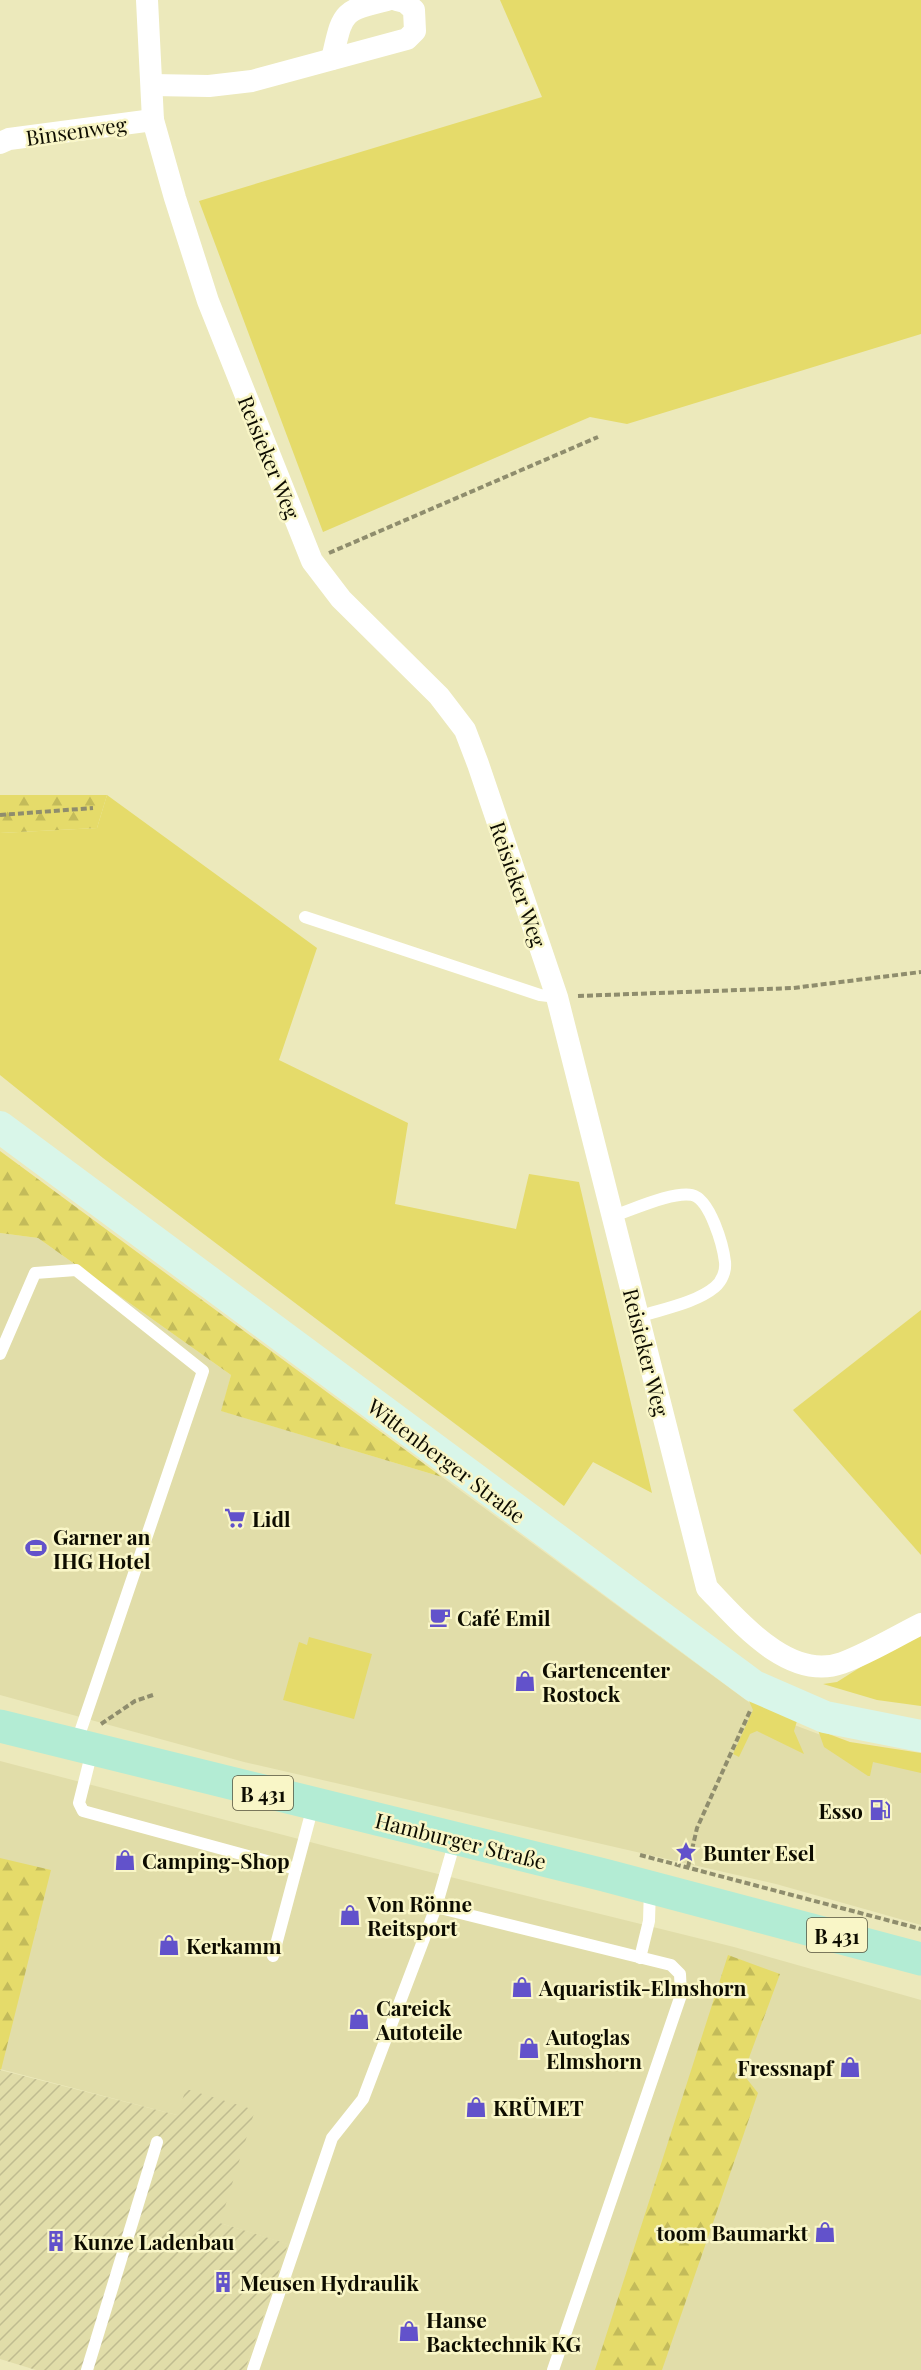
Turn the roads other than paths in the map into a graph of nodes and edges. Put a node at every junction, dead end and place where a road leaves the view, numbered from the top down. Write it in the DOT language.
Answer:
graph roads {
  1 [pos="147,0"];
  2 [pos="387,0"];
  3 [pos="397,0"];
  4 [pos="332,58"];
  5 [pos="152,84"];
  6 [pos="153,120"];
  7 [pos="0,143"];
  8 [pos="305,917"];
  9 [pos="557,997"];
  10 [pos="0,1127"];
  11 [pos="613,1216"];
  12 [pos="638,1317"];
  13 [pos="0,1354"];
  14 [pos="921,1624"];
  15 [pos="0,1726"];
  16 [pos="921,1736"];
  17 [pos="88,1741"];
  18 [pos="313,1805"];
  19 [pos="456,1839"];
  20 [pos="296,1869"];
  21 [pos="650,1887"];
  22 [pos="436,1907"];
  23 [pos="273,1956"];
  24 [pos="640,1958"];
  25 [pos="921,1959"];
  26 [pos="157,2142"];
  27 [pos="87,2370"];
  28 [pos="254,2370"];
  29 [pos="553,2370"];
  1 -- 5 [label="street, Reisieker Weg"];
  2 -- 4 [label="street"];
  3 -- 4 [label="street"];
  4 -- 5 [label="street"];
  5 -- 6 [label="street, Reisieker Weg"];
  6 -- 7 [label="street, Binsenweg"];
  6 -- 9 [label="street, Reisieker Weg"];
  8 -- 9 [label="lane"];
  9 -- 11 [label="street, Reisieker Weg"];
  10 -- 16 [label="main road, Wittenberger Straße"];
  11 -- 12 [label="street, Reisieker Weg"];
  11 -- 12 [label="lane"];
  12 -- 14 [label="street, Reisieker Weg"];
  13 -- 17 [label="lane"];
  15 -- 17 [label="main road, Hamburger Straße / B 431"];
  17 -- 18 [label="main road, Hamburger Straße / B 431"];
  17 -- 20 [label="lane"];
  18 -- 19 [label="main road, Hamburger Straße / B 431"];
  18 -- 20 [label="lane"];
  19 -- 21 [label="main road, Hamburger Straße / B 431"];
  19 -- 22 [label="lane"];
  20 -- 23 [label="lane"];
  21 -- 24 [label="lane"];
  21 -- 25 [label="main road, Hamburger Straße / B 431"];
  22 -- 24 [label="lane"];
  22 -- 28 [label="lane"];
  24 -- 29 [label="lane"];
  26 -- 27 [label="lane"];
}
